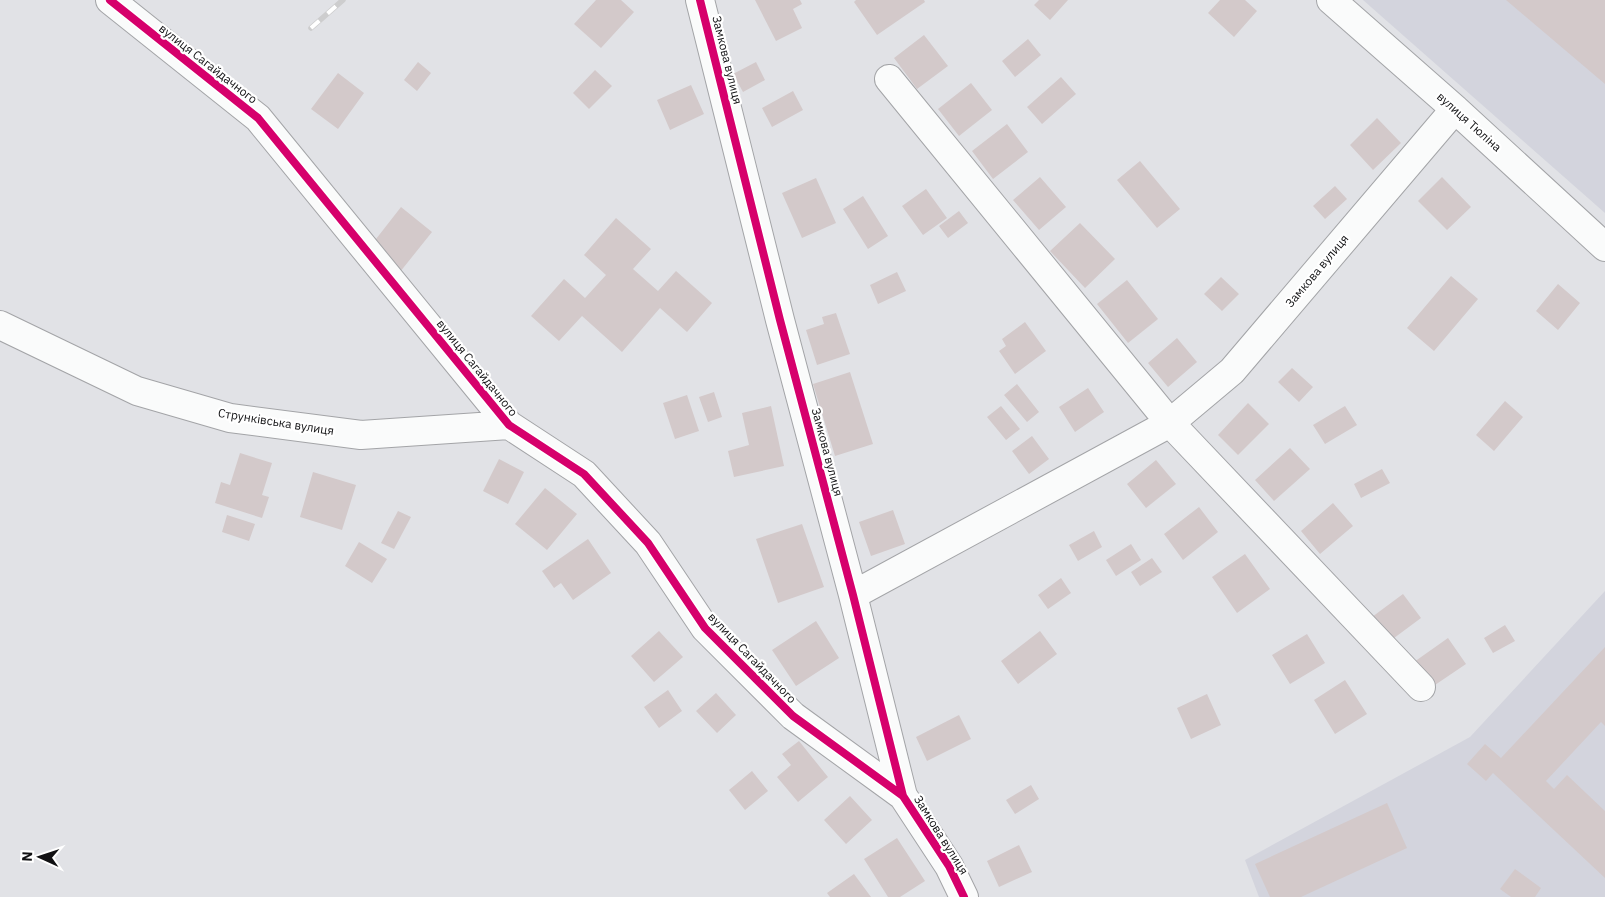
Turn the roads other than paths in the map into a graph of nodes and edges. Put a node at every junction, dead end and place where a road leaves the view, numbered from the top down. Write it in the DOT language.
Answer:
graph roads {
  1 [pos="110,0"];
  2 [pos="700,0"];
  3 [pos="1330,0"];
  4 [pos="889,79"];
  5 [pos="1455,109"];
  6 [pos="1605,247"];
  7 [pos="0,325"];
  8 [pos="1170,423"];
  9 [pos="509,425"];
  10 [pos="853,596"];
  11 [pos="1421,687"];
  12 [pos="903,796"];
  13 [pos="964,897"];
  1 -- 9 [label="street, вулиця Сагайдачного"];
  2 -- 10 [label="street, Замкова вулиця"];
  3 -- 5 [label="street, вулиця Тюліна"];
  4 -- 8 [label="street"];
  5 -- 6 [label="street, вулиця Тюліна"];
  5 -- 8 [label="street, Замкова вулиця"];
  7 -- 9 [label="street, Струнківська вулиця"];
  8 -- 10 [label="street, Замкова вулиця"];
  8 -- 11 [label="street"];
  9 -- 12 [label="street, вулиця Сагайдачного"];
  10 -- 12 [label="street, Замкова вулиця"];
  12 -- 13 [label="street, Замкова вулиця"];
}
